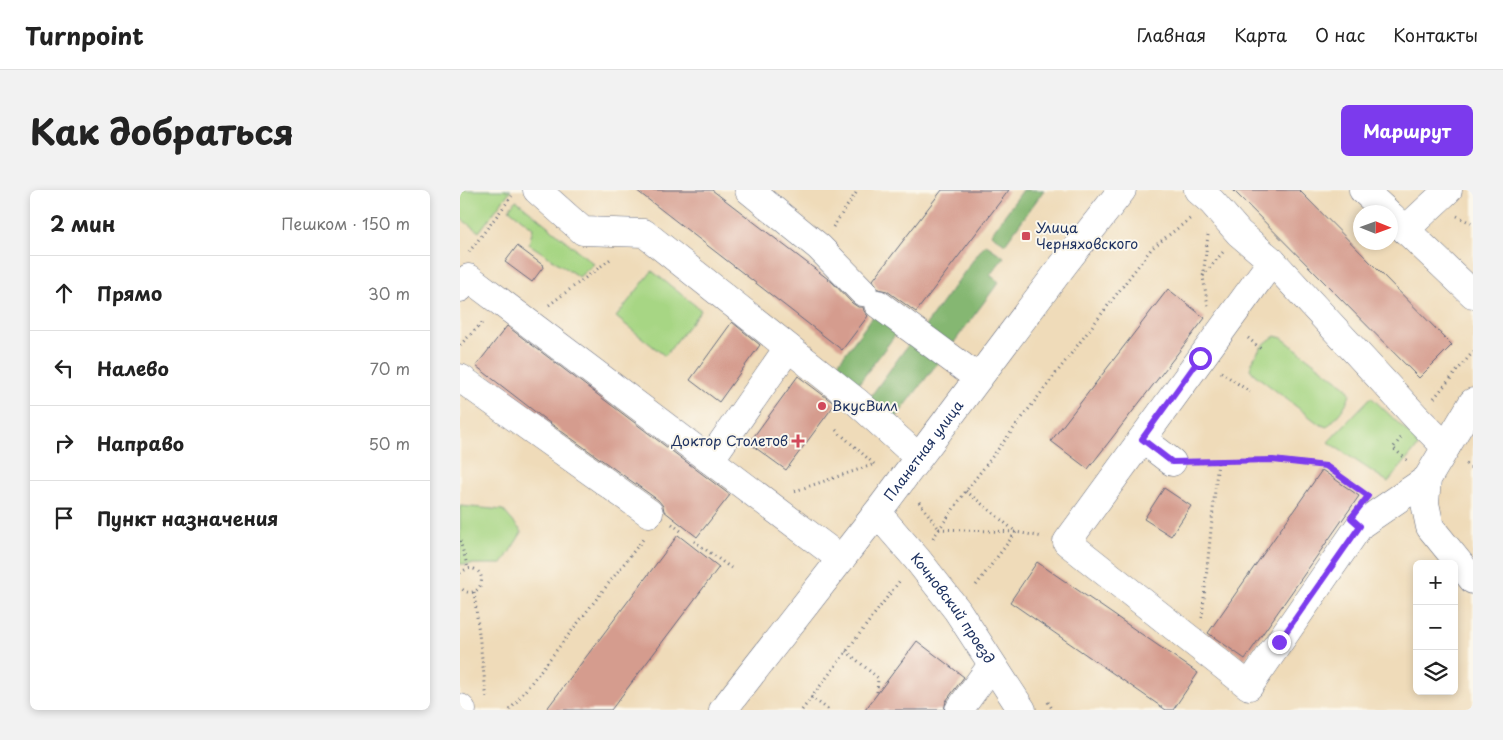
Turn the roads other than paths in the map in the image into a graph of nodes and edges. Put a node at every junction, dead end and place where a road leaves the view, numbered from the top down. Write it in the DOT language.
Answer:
graph roads {
  1 [pos="537,190"];
  2 [pos="749,190"];
  3 [pos="1122,190"];
  4 [pos="1363,190"];
  5 [pos="1448,190"];
  6 [pos="1205,196"];
  7 [pos="1378,205"];
  8 [pos="1398,218"];
  9 [pos="1398,224"];
  10 [pos="1272,261"];
  11 [pos="460,288"];
  12 [pos="1473,294"];
  13 [pos="788,348"];
  14 [pos="460,378"];
  15 [pos="978,378"];
  16 [pos="1473,402"];
  17 [pos="1142,439"];
  18 [pos="1446,447"];
  19 [pos="918,457"];
  20 [pos="710,460"];
  21 [pos="1172,462"];
  22 [pos="1427,479"];
  23 [pos="877,513"];
  24 [pos="655,522"];
  25 [pos="841,559"];
  26 [pos="1473,580"];
  27 [pos="992,665"];
  28 [pos="723,710"];
  29 [pos="959,710"];
  30 [pos="1022,710"];
  1 -- 13 [label="street"];
  2 -- 15 [label="street"];
  3 -- 15 [label="street, Планетная улица"];
  4 -- 7 [label="street"];
  5 -- 8 [label="street"];
  6 -- 10 [label="street"];
  9 -- 12 [label="street"];
  10 -- 17 [label="street"];
  10 -- 18 [label="street"];
  11 -- 20 [label="street"];
  13 -- 19 [label="street"];
  13 -- 20 [label="street"];
  14 -- 24 [label="street"];
  15 -- 19 [label="street, Планетная улица"];
  16 -- 18 [label="street"];
  17 -- 21 [label="street"];
  17 -- 22 [label="street"];
  18 -- 22 [label="street"];
  19 -- 23 [label="street, Планетная улица"];
  20 -- 25 [label="street"];
  22 -- 26 [label="street"];
  23 -- 25 [label="street, Планетная улица"];
  23 -- 27 [label="street, Кочновский проезд"];
  25 -- 28 [label="street, Планетная улица"];
  27 -- 29 [label="street"];
  27 -- 30 [label="street, Кочновский проезд"];
}
